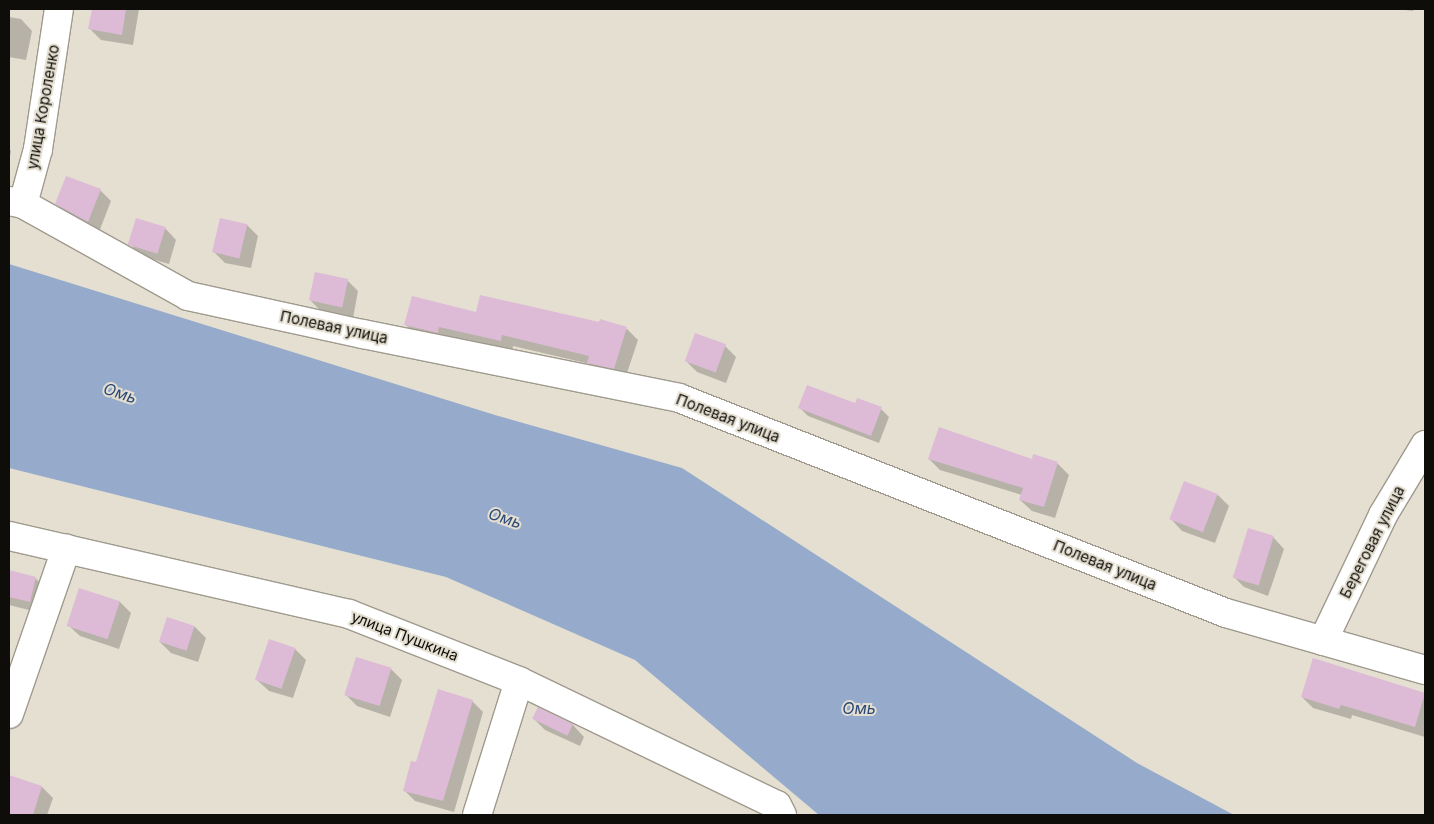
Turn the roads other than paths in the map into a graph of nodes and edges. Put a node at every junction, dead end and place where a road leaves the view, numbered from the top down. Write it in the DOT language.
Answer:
graph roads {
  1 [pos="58,9"];
  2 [pos="16,202"];
  3 [pos="1425,445"];
  4 [pos="9,536"];
  5 [pos="66,548"];
  6 [pos="1323,641"];
  7 [pos="1425,670"];
  8 [pos="518,681"];
  9 [pos="9,714"];
  10 [pos="779,810"];
  11 [pos="477,815"];
  1 -- 2 [label="street, улица Короленко"];
  2 -- 6 [label="street, Полевая улица"];
  3 -- 6 [label="street, Береговая улица"];
  4 -- 5 [label="street, улица Пушкина"];
  5 -- 8 [label="street, улица Пушкина"];
  5 -- 9 [label="street"];
  6 -- 7 [label="street, Полевая улица"];
  8 -- 10 [label="street, улица Пушкина"];
  8 -- 11 [label="street"];
}
